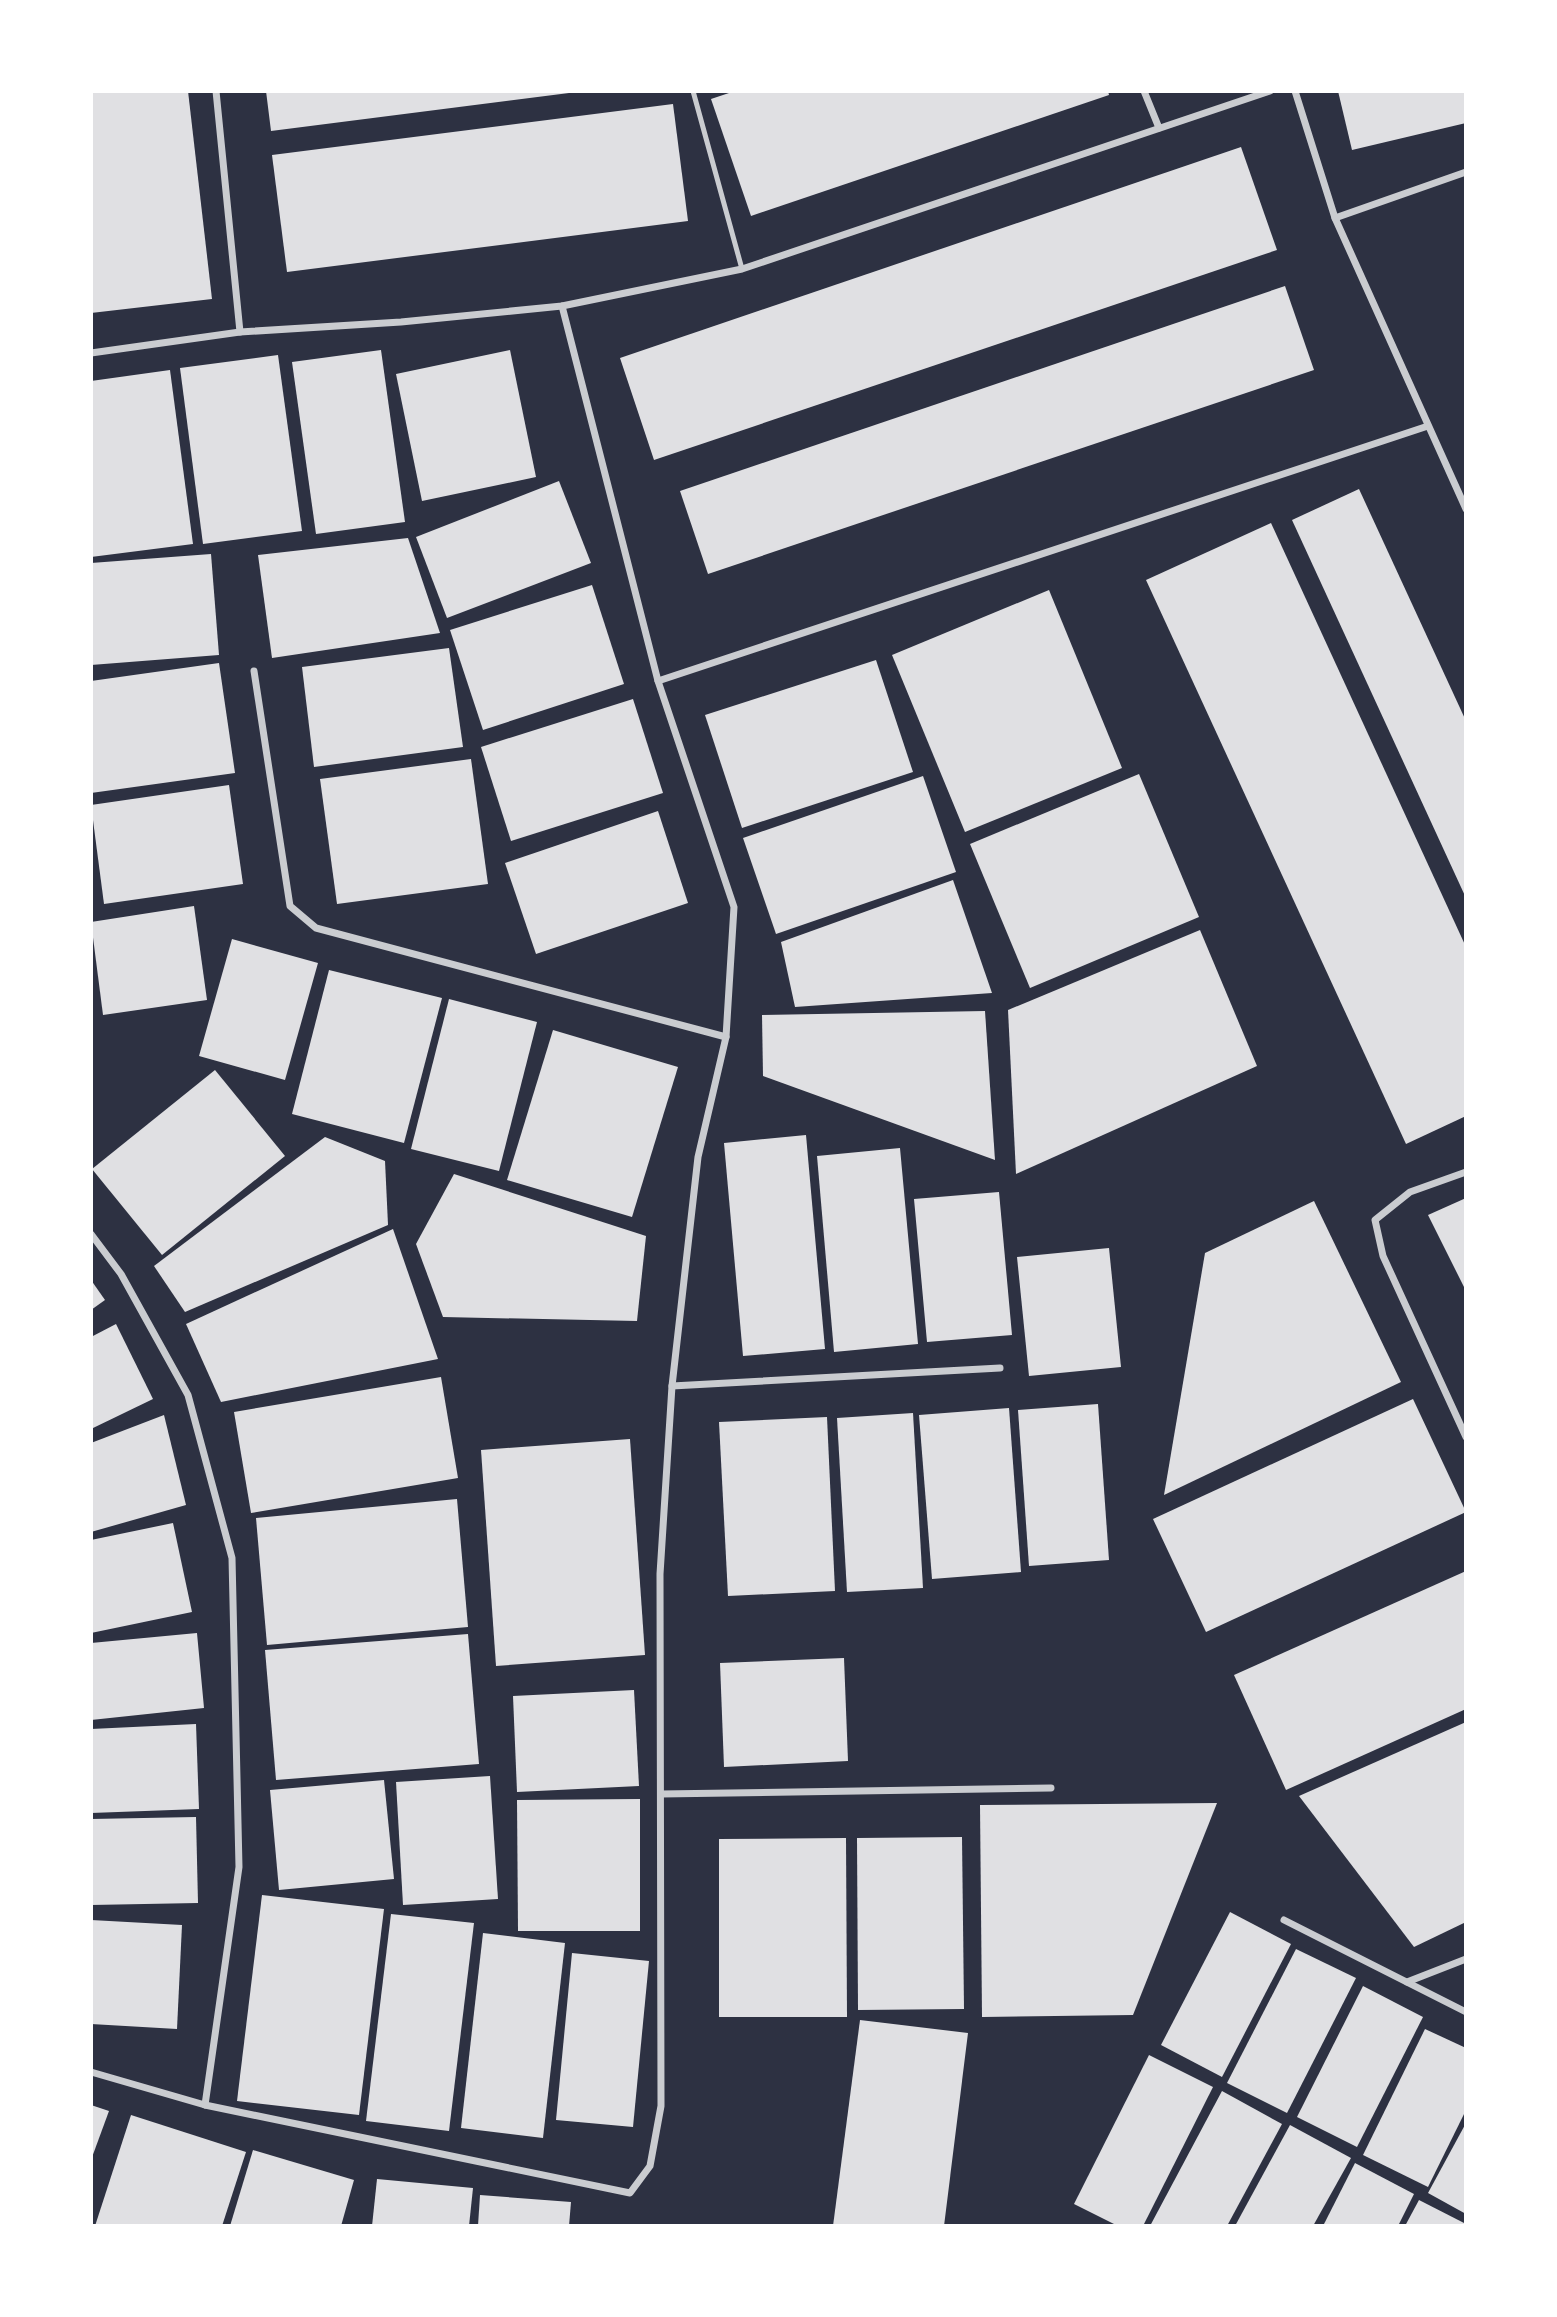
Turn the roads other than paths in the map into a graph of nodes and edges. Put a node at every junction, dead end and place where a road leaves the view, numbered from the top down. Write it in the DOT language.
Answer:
graph roads {
  1 [pos="216,91"];
  2 [pos="693,91"];
  3 [pos="1144,91"];
  4 [pos="1270,91"];
  5 [pos="1295,91"];
  6 [pos="1159,128"];
  7 [pos="1466,172"];
  8 [pos="1335,218"];
  9 [pos="742,269"];
  10 [pos="562,306"];
  11 [pos="240,332"];
  12 [pos="91,353"];
  13 [pos="1428,426"];
  14 [pos="1466,509"];
  15 [pos="254,671"];
  16 [pos="658,681"];
  17 [pos="726,1037"];
  18 [pos="1466,1172"];
  19 [pos="91,1234"];
  20 [pos="1000,1368"];
  21 [pos="671,1386"];
  22 [pos="1466,1437"];
  23 [pos="1051,1788"];
  24 [pos="661,1794"];
  25 [pos="1284,1920"];
  26 [pos="1466,1959"];
  27 [pos="1407,1982"];
  28 [pos="1466,2012"];
  29 [pos="91,2072"];
  30 [pos="205,2105"];
  1 -- 11 [label="street"];
  2 -- 9 [label="lane"];
  3 -- 6 [label="street"];
  4 -- 6 [label="street"];
  5 -- 8 [label="street"];
  6 -- 9 [label="street"];
  7 -- 8 [label="street"];
  8 -- 13 [label="street"];
  9 -- 10 [label="street"];
  10 -- 11 [label="street"];
  10 -- 16 [label="street"];
  11 -- 12 [label="street"];
  13 -- 14 [label="street"];
  13 -- 16 [label="street"];
  15 -- 17 [label="street"];
  16 -- 17 [label="street"];
  17 -- 21 [label="street"];
  18 -- 22 [label="street"];
  19 -- 30 [label="street"];
  20 -- 21 [label="street"];
  21 -- 24 [label="street"];
  23 -- 24 [label="street"];
  24 -- 30 [label="street"];
  25 -- 27 [label="street"];
  26 -- 27 [label="street"];
  27 -- 28 [label="street"];
  29 -- 30 [label="street"];
}
